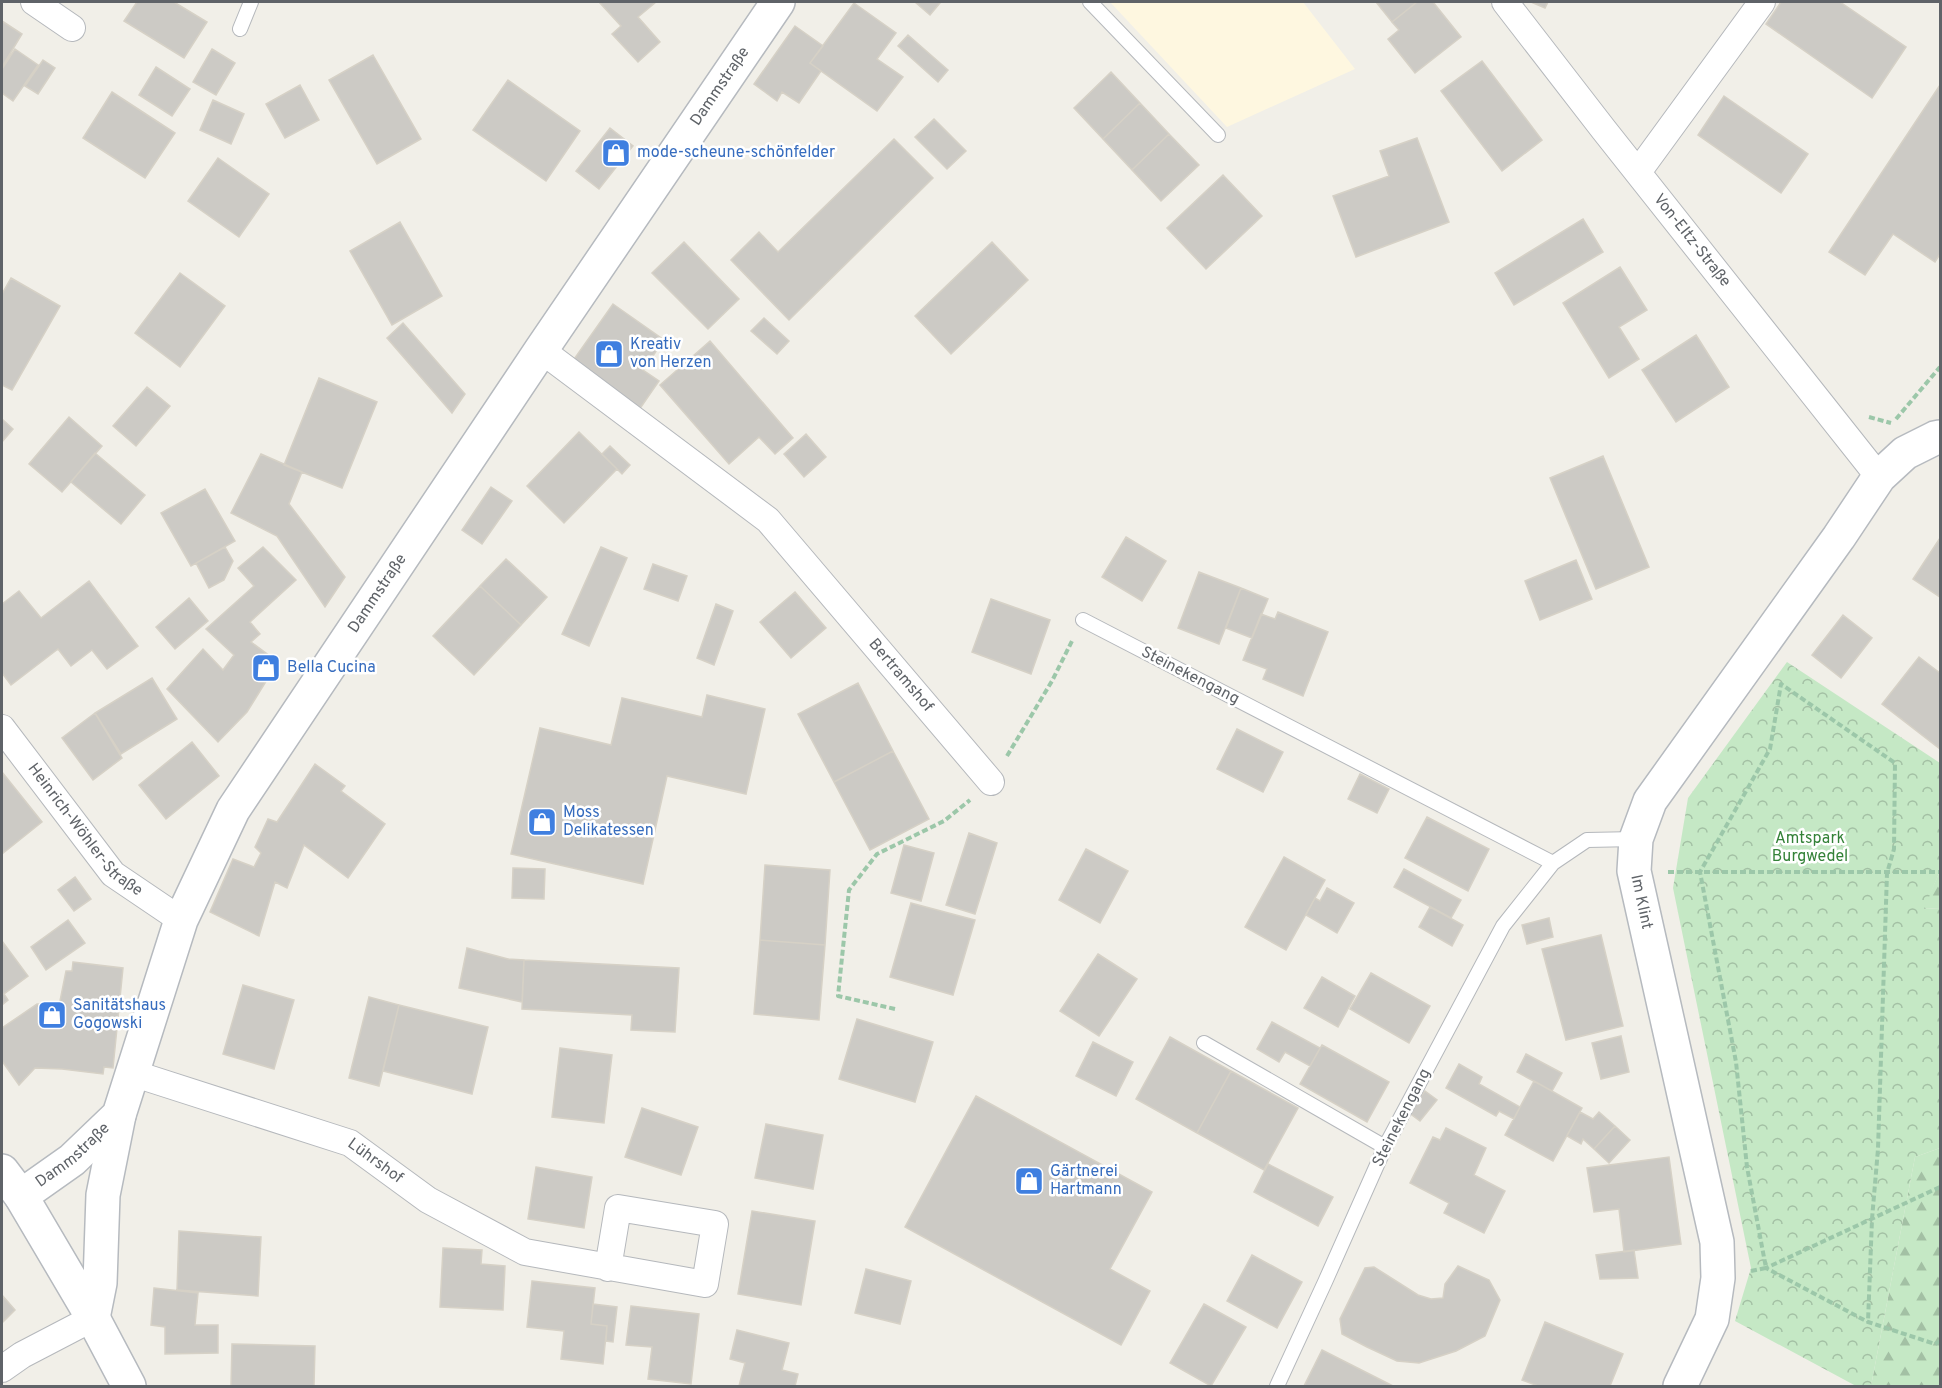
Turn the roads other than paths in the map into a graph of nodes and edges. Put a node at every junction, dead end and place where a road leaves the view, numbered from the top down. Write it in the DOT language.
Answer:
graph roads {
  1 [pos="34,2"];
  2 [pos="251,2"];
  3 [pos="778,2"];
  4 [pos="1090,2"];
  5 [pos="1505,2"];
  6 [pos="1762,2"];
  7 [pos="72,28"];
  8 [pos="240,29"];
  9 [pos="1218,135"];
  10 [pos="1638,172"];
  11 [pos="541,350"];
  12 [pos="1941,437"];
  13 [pos="1879,477"];
  14 [pos="1083,620"];
  15 [pos="2,728"];
  16 [pos="991,782"];
  17 [pos="1636,839"];
  18 [pos="1552,863"];
  19 [pos="181,920"];
  20 [pos="1204,1043"];
  21 [pos="132,1073"];
  22 [pos="119,1115"];
  23 [pos="1385,1147"];
  24 [pos="2,1171"];
  25 [pos="21,1196"];
  26 [pos="608,1268"];
  27 [pos="93,1318"];
  28 [pos="2,1370"];
  29 [pos="129,1386"];
  30 [pos="1276,1386"];
  31 [pos="1680,1386"];
  1 -- 7 [label="street"];
  2 -- 8 [label="lane"];
  3 -- 11 [label="main road, Dammstraße"];
  4 -- 9 [label="lane"];
  5 -- 10 [label="street, Von-Eltz-Straße"];
  6 -- 10 [label="street"];
  10 -- 13 [label="street, Von-Eltz-Straße"];
  11 -- 16 [label="street, Bertramshof"];
  11 -- 19 [label="main road, Dammstraße"];
  12 -- 13 [label="main road, Im Klint"];
  13 -- 17 [label="main road, Im Klint"];
  14 -- 18 [label="lane, Steinekengang"];
  15 -- 19 [label="street, Heinrich-Wöhler-Straße"];
  17 -- 18 [label="lane, Steinekengang"];
  17 -- 31 [label="main road, Im Klint"];
  18 -- 23 [label="lane, Steinekengang"];
  19 -- 21 [label="main road, Dammstraße"];
  20 -- 23 [label="lane"];
  21 -- 22 [label="main road, Dammstraße"];
  21 -- 26 [label="street, Lührshof"];
  22 -- 25 [label="main road, Dammstraße"];
  22 -- 27 [label="main road"];
  23 -- 30 [label="lane, Steinekengang"];
  24 -- 25 [label="main road"];
  25 -- 27 [label="main road"];
  27 -- 28 [label="street"];
  27 -- 29 [label="main road"];
}
